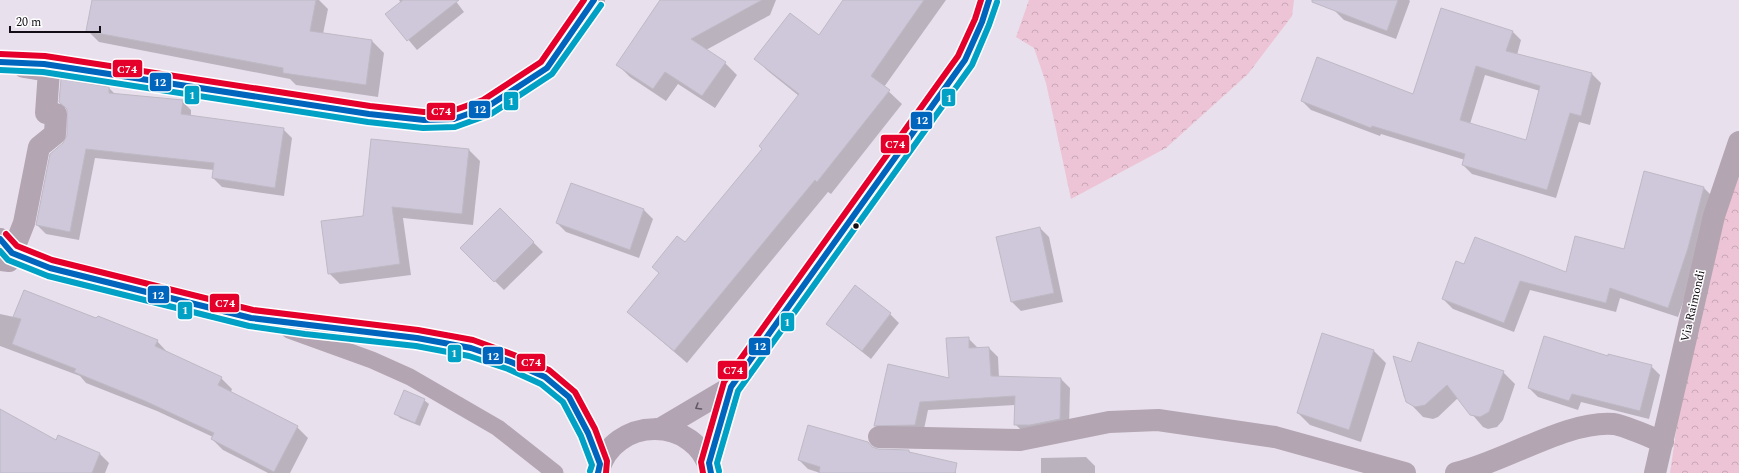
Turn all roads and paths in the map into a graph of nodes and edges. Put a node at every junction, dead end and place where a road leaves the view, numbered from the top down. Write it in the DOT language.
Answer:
graph roads {
  1 [pos="594,0"];
  2 [pos="990,0"];
  3 [pos="0,63"];
  4 [pos="1739,142"];
  5 [pos="4,251"];
  6 [pos="251,318"];
  7 [pos="731,387"];
  8 [pos="660,430"];
  9 [pos="879,437"];
  10 [pos="1663,442"];
  11 [pos="710,468"];
  12 [pos="599,469"];
  13 [pos="555,473"];
  14 [pos="1405,473"];
  15 [pos="1456,473"];
  16 [pos="1655,473"];
  1 -- 3 [label="main road"];
  2 -- 7 [label="main road"];
  3 -- 5 [label="street"];
  4 -- 10 [label="street, Via Raimondi"];
  5 -- 6 [label="main road"];
  6 -- 12 [label="main road"];
  6 -- 13 [label="lane"];
  7 -- 8 [label="main road, one-way"];
  7 -- 11 [label="main road"];
  8 -- 11 [label="main road"];
  8 -- 12 [label="main road"];
  9 -- 14 [label="street"];
  10 -- 15 [label="street"];
  10 -- 16 [label="street, Via Raimondi"];
}
